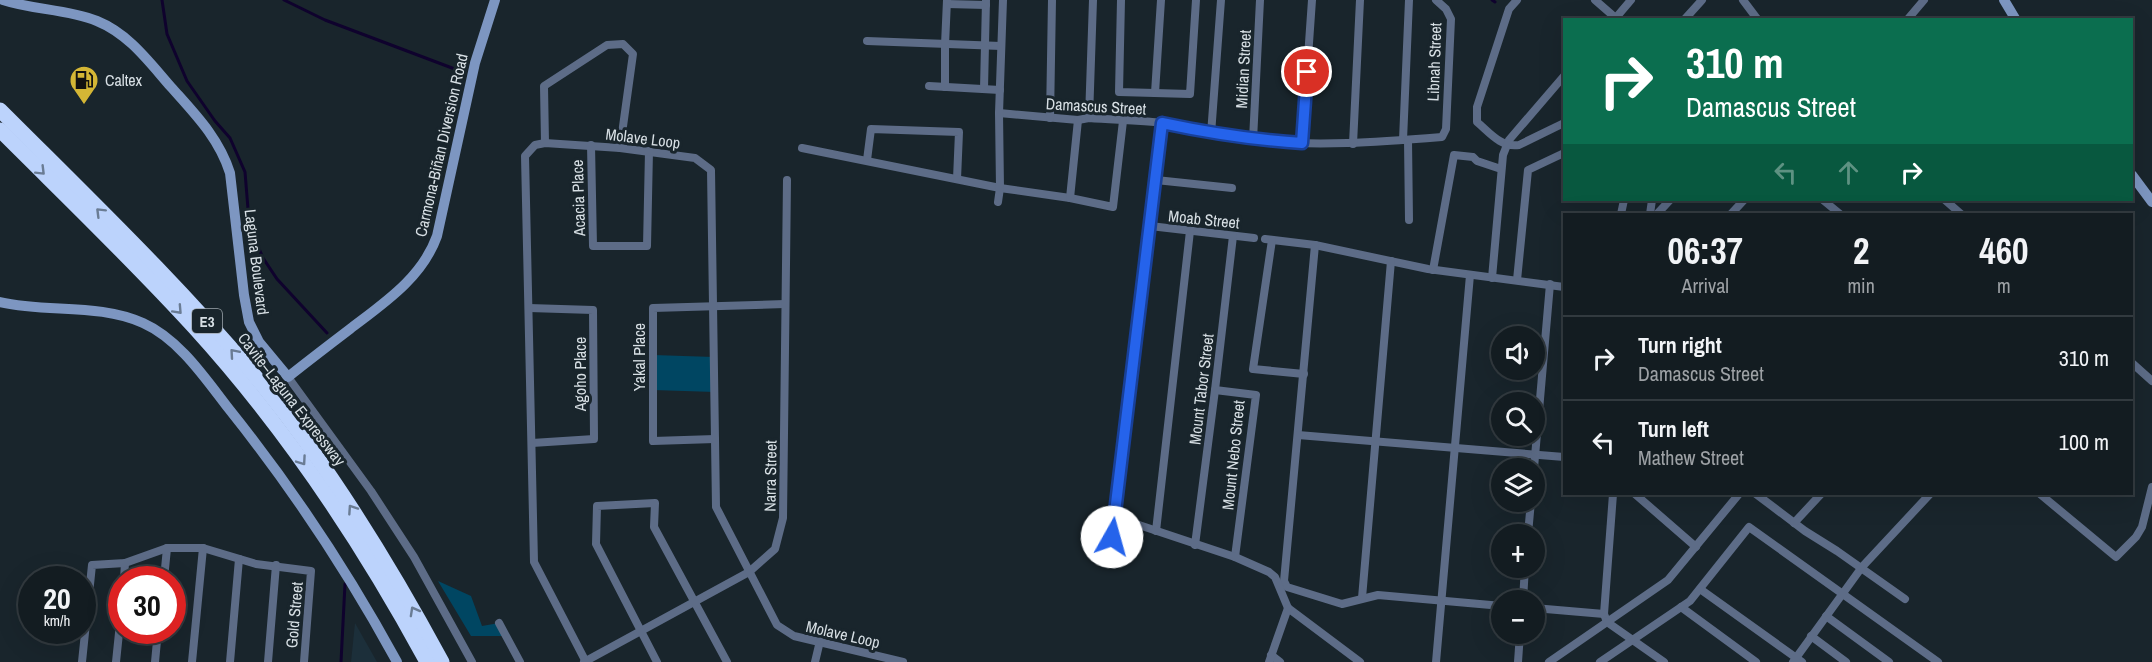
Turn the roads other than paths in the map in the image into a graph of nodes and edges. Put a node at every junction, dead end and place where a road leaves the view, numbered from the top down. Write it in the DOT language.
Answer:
graph roads {
  1 [pos="3,0"];
  2 [pos="495,0"];
  3 [pos="1003,0"];
  4 [pos="1052,0"];
  5 [pos="1093,0"];
  6 [pos="1121,0"];
  7 [pos="1161,0"];
  8 [pos="1196,0"];
  9 [pos="1221,0"];
  10 [pos="1260,0"];
  11 [pos="1312,0"];
  12 [pos="1360,0"];
  13 [pos="1409,0"];
  14 [pos="1436,0"];
  15 [pos="1517,0"];
  16 [pos="1595,0"];
  17 [pos="1631,0"];
  18 [pos="1702,0"];
  19 [pos="1743,0"];
  20 [pos="1924,0"];
  21 [pos="2004,0"];
  22 [pos="947,2"];
  23 [pos="986,2"];
  24 [pos="1615,18"];
  25 [pos="1617,18"];
  26 [pos="1686,18"];
  27 [pos="1756,18"];
  28 [pos="1909,18"];
  29 [pos="2015,18"];
  30 [pos="867,41"];
  31 [pos="945,45"];
  32 [pos="985,46"];
  33 [pos="1001,46"];
  34 [pos="1563,77"];
  35 [pos="929,86"];
  36 [pos="945,87"];
  37 [pos="984,89"];
  38 [pos="1000,90"];
  39 [pos="1155,93"];
  40 [pos="0,110"];
  41 [pos="999,113"];
  42 [pos="1050,118"];
  43 [pos="1089,118"];
  44 [pos="1078,120"];
  45 [pos="1123,121"];
  46 [pos="1162,123"];
  47 [pos="1563,123"];
  48 [pos="0,130"];
  49 [pos="1444,133"];
  50 [pos="1211,134"];
  51 [pos="1253,140"];
  52 [pos="1405,140"];
  53 [pos="546,143"];
  54 [pos="1302,143"];
  55 [pos="1353,144"];
  56 [pos="1507,144"];
  57 [pos="591,145"];
  58 [pos="620,148"];
  59 [pos="802,148"];
  60 [pos="649,151"];
  61 [pos="1563,153"];
  62 [pos="867,160"];
  63 [pos="1501,169"];
  64 [pos="2133,176"];
  65 [pos="957,179"];
  66 [pos="787,180"];
  67 [pos="1156,180"];
  68 [pos="1000,188"];
  69 [pos="1232,188"];
  70 [pos="1070,198"];
  71 [pos="1669,201"];
  72 [pos="1741,201"];
  73 [pos="1824,201"];
  74 [pos="1946,201"];
  75 [pos="998,202"];
  76 [pos="2152,202"];
  77 [pos="1658,213"];
  78 [pos="1732,213"];
  79 [pos="1839,213"];
  80 [pos="1960,213"];
  81 [pos="1409,220"];
  82 [pos="1150,226"];
  83 [pos="1190,231"];
  84 [pos="1233,236"];
  85 [pos="1254,238"];
  86 [pos="1315,245"];
  87 [pos="1391,261"];
  88 [pos="1433,270"];
  89 [pos="1470,275"];
  90 [pos="1492,278"];
  91 [pos="1517,280"];
  92 [pos="1550,284"];
  93 [pos="1563,286"];
  94 [pos="0,302"];
  95 [pos="785,304"];
  96 [pos="714,306"];
  97 [pos="529,308"];
  98 [pos="2133,364"];
  99 [pos="1304,374"];
  100 [pos="288,376"];
  101 [pos="2152,381"];
  102 [pos="1215,390"];
  103 [pos="1298,435"];
  104 [pos="715,439"];
  105 [pos="1377,441"];
  106 [pos="532,443"];
  107 [pos="1455,448"];
  108 [pos="1536,454"];
  109 [pos="1563,457"];
  110 [pos="1535,458"];
  111 [pos="2152,487"];
  112 [pos="1613,495"];
  113 [pos="1636,495"];
  114 [pos="1738,495"];
  115 [pos="1757,495"];
  116 [pos="1820,495"];
  117 [pos="1929,495"];
  118 [pos="2041,495"];
  119 [pos="1115,517"];
  120 [pos="1794,523"];
  121 [pos="1156,531"];
  122 [pos="1112,537"];
  123 [pos="1195,544"];
  124 [pos="1695,546"];
  125 [pos="167,548"];
  126 [pos="203,548"];
  127 [pos="1235,557"];
  128 [pos="239,559"];
  129 [pos="125,563"];
  130 [pos="276,565"];
  131 [pos="125,566"];
  132 [pos="165,566"];
  133 [pos="1862,567"];
  134 [pos="749,572"];
  135 [pos="1700,589"];
  136 [pos="1842,593"];
  137 [pos="1362,598"];
  138 [pos="1905,599"];
  139 [pos="1443,600"];
  140 [pos="694,602"];
  141 [pos="1491,605"];
  142 [pos="1682,607"];
  143 [pos="1288,608"];
  144 [pos="1545,610"];
  145 [pos="1826,616"];
  146 [pos="1606,618"];
  147 [pos="499,623"];
  148 [pos="639,630"];
  149 [pos="1811,636"];
  150 [pos="1632,640"];
  151 [pos="820,641"];
  152 [pos="118,644"];
  153 [pos="157,644"];
  154 [pos="1519,644"];
  155 [pos="1270,659"];
  156 [pos="1607,660"];
  157 [pos="1797,661"];
  158 [pos="82,662"];
  159 [pos="116,662"];
  160 [pos="155,662"];
  161 [pos="192,662"];
  162 [pos="230,662"];
  163 [pos="268,662"];
  164 [pos="304,662"];
  165 [pos="397,662"];
  166 [pos="427,662"];
  167 [pos="442,662"];
  168 [pos="472,662"];
  169 [pos="519,662"];
  170 [pos="585,662"];
  171 [pos="657,662"];
  172 [pos="727,662"];
  173 [pos="815,662"];
  174 [pos="903,662"];
  175 [pos="1280,662"];
  176 [pos="1360,662"];
  177 [pos="1436,662"];
  178 [pos="1518,662"];
  179 [pos="1549,662"];
  180 [pos="1664,662"];
  181 [pos="1756,662"];
  182 [pos="1846,662"];
  183 [pos="1889,662"];
  184 [pos="1938,662"];
  1 -- 100 [label="main road, Laguna Boulevard"];
  2 -- 100 [label="main road, Carmona-Biñan Diversion Road"];
  3 -- 33 [label="street"];
  4 -- 42 [label="street"];
  5 -- 43 [label="street"];
  6 -- 39 [label="street"];
  7 -- 39 [label="street"];
  8 -- 39 [label="street"];
  9 -- 50 [label="street"];
  10 -- 51 [label="street, Midian Street"];
  11 -- 54 [label="street"];
  12 -- 55 [label="street"];
  13 -- 52 [label="street"];
  14 -- 49 [label="street, Libnah Street"];
  15 -- 56 [label="street"];
  16 -- 24 [label="street"];
  17 -- 25 [label="street"];
  18 -- 26 [label="street"];
  19 -- 27 [label="street"];
  20 -- 28 [label="street"];
  21 -- 29 [label="main road"];
  22 -- 23 [label="street"];
  22 -- 31 [label="street"];
  23 -- 32 [label="street"];
  30 -- 31 [label="street"];
  31 -- 32 [label="street"];
  31 -- 36 [label="street"];
  32 -- 33 [label="street"];
  32 -- 37 [label="street"];
  33 -- 38 [label="street"];
  34 -- 56 [label="street"];
  35 -- 36 [label="street"];
  36 -- 37 [label="street"];
  37 -- 38 [label="street"];
  38 -- 41 [label="street"];
  167 -- 40 [label="highway, Cavite–Laguna Expressway / E3, one-way"];
  41 -- 42 [label="street, Damascus Street"];
  41 -- 68 [label="street"];
  42 -- 44 [label="street, Damascus Street"];
  43 -- 44 [label="street, Damascus Street"];
  43 -- 45 [label="street, Damascus Street"];
  44 -- 70 [label="street"];
  45 -- 46 [label="street, Damascus Street"];
  45 -- 70 [label="street"];
  46 -- 50 [label="street, Damascus Street"];
  46 -- 67 [label="street"];
  47 -- 56 [label="street"];
  48 -- 166 [label="highway, Cavite–Laguna Expressway / E3, one-way"];
  49 -- 52 [label="street, Damascus Street"];
  50 -- 51 [label="street, Damascus Street"];
  51 -- 54 [label="street, Damascus Street"];
  52 -- 55 [label="street, Damascus Street"];
  52 -- 81 [label="street"];
  53 -- 57 [label="street, Molave Loop"];
  53 -- 58 [label="street"];
  53 -- 97 [label="street"];
  54 -- 55 [label="street, Damascus Street"];
  56 -- 63 [label="street"];
  57 -- 58 [label="street, Molave Loop"];
  57 -- 60 [label="street, Acacia Place"];
  58 -- 60 [label="street, Molave Loop"];
  59 -- 62 [label="street"];
  60 -- 96 [label="street, Molave Loop"];
  61 -- 91 [label="street"];
  62 -- 65 [label="street"];
  62 -- 65 [label="street"];
  63 -- 88 [label="street"];
  63 -- 90 [label="street"];
  64 -- 76 [label="main road"];
  65 -- 68 [label="street"];
  66 -- 95 [label="street, Narra Street"];
  67 -- 69 [label="street"];
  67 -- 82 [label="street"];
  68 -- 70 [label="street"];
  68 -- 75 [label="street"];
  71 -- 77 [label="street"];
  72 -- 78 [label="street"];
  73 -- 79 [label="street"];
  74 -- 80 [label="street"];
  82 -- 83 [label="street, Moab Street"];
  82 -- 119 [label="street"];
  83 -- 84 [label="street, Moab Street"];
  83 -- 121 [label="street"];
  84 -- 85 [label="street, Moab Street"];
  84 -- 102 [label="street, Mount Tabor Street"];
  86 -- 87 [label="street"];
  86 -- 99 [label="street"];
  86 -- 99 [label="street"];
  87 -- 88 [label="street"];
  87 -- 105 [label="street"];
  88 -- 89 [label="street"];
  89 -- 90 [label="street"];
  89 -- 107 [label="street"];
  90 -- 91 [label="street"];
  91 -- 92 [label="street"];
  92 -- 93 [label="street"];
  92 -- 108 [label="street"];
  94 -- 165 [label="main road"];
  95 -- 96 [label="street, Yakal Place"];
  95 -- 134 [label="street, Narra Street"];
  96 -- 104 [label="street, Molave Loop"];
  96 -- 104 [label="street, Yakal Place"];
  97 -- 106 [label="street"];
  97 -- 106 [label="street, Agoho Place"];
  98 -- 101 [label="street"];
  99 -- 103 [label="street"];
  100 -- 168 [label="street, Laguna Boulevard"];
  102 -- 123 [label="street, Mount Tabor Street"];
  102 -- 127 [label="street, Mount Nebo Street"];
  103 -- 105 [label="street"];
  103 -- 137 [label="street"];
  104 -- 134 [label="street, Molave Loop"];
  105 -- 107 [label="street"];
  105 -- 137 [label="street"];
  106 -- 170 [label="street"];
  107 -- 108 [label="street"];
  107 -- 139 [label="street"];
  108 -- 109 [label="street"];
  108 -- 110 [label="street"];
  111 -- 118 [label="street"];
  112 -- 146 [label="street"];
  113 -- 124 [label="street"];
  114 -- 124 [label="street"];
  115 -- 120 [label="street"];
  116 -- 120 [label="street"];
  117 -- 133 [label="street"];
  119 -- 121 [label="street"];
  119 -- 122 [label="street"];
  120 -- 133 [label="street"];
  121 -- 123 [label="street"];
  123 -- 127 [label="street"];
  124 -- 146 [label="street"];
  125 -- 126 [label="street"];
  125 -- 129 [label="street"];
  125 -- 132 [label="street"];
  126 -- 128 [label="street"];
  126 -- 161 [label="street"];
  127 -- 143 [label="street"];
  128 -- 130 [label="street"];
  128 -- 162 [label="street"];
  129 -- 131 [label="street"];
  129 -- 158 [label="street"];
  130 -- 163 [label="street"];
  130 -- 164 [label="street, Gold Street"];
  133 -- 136 [label="street"];
  133 -- 138 [label="street"];
  134 -- 140 [label="street, Narra Street"];
  134 -- 151 [label="street, Molave Loop"];
  135 -- 136 [label="street"];
  135 -- 142 [label="street"];
  135 -- 157 [label="street"];
  136 -- 145 [label="street"];
  136 -- 184 [label="street"];
  137 -- 139 [label="street"];
  139 -- 141 [label="street"];
  139 -- 177 [label="street"];
  140 -- 148 [label="street, Narra Street"];
  140 -- 148 [label="street"];
  140 -- 172 [label="street"];
  142 -- 150 [label="street"];
  142 -- 181 [label="street"];
  143 -- 155 [label="street"];
  143 -- 176 [label="street"];
  144 -- 146 [label="street"];
  145 -- 149 [label="street"];
  145 -- 183 [label="street"];
  146 -- 150 [label="street"];
  146 -- 179 [label="street"];
  147 -- 169 [label="street"];
  148 -- 170 [label="street, Narra Street"];
  148 -- 171 [label="street"];
  149 -- 157 [label="street"];
  149 -- 182 [label="street"];
  150 -- 156 [label="street"];
  150 -- 180 [label="street"];
  151 -- 173 [label="street"];
  151 -- 174 [label="street, Molave Loop"];
  152 -- 159 [label="street"];
  153 -- 160 [label="street"];
  154 -- 178 [label="street"];
  155 -- 175 [label="street"];
}
